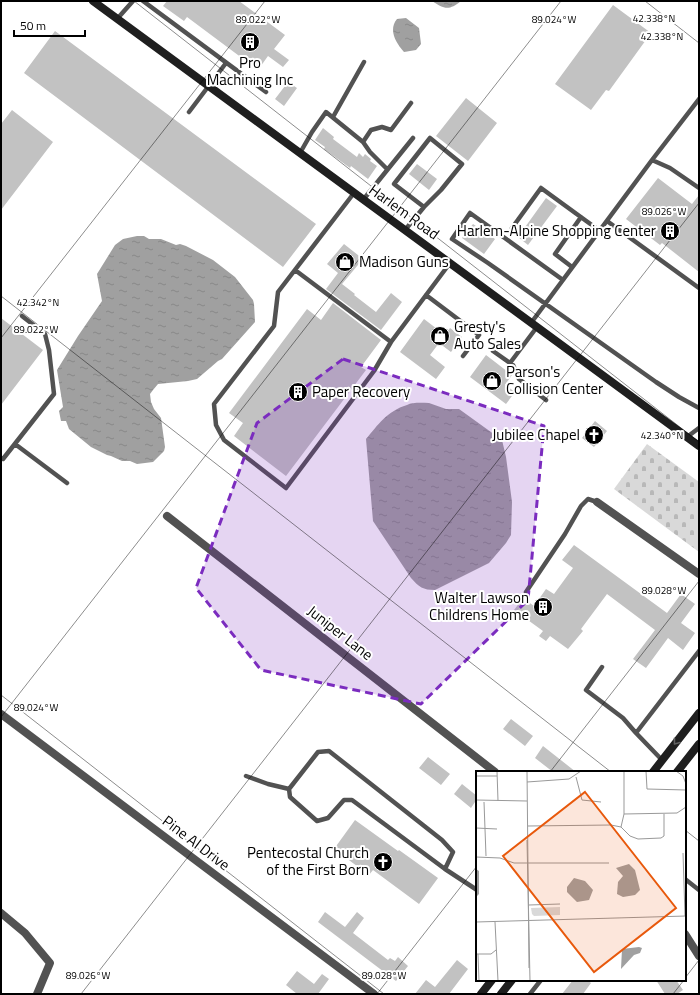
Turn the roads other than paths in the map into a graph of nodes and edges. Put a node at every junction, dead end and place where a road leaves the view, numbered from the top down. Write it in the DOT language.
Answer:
graph roads {
  1 [pos="93,1"];
  2 [pos="133,1"];
  3 [pos="143,1"];
  4 [pos="117,18"];
  5 [pos="364,62"];
  6 [pos="226,63"];
  7 [pos="209,86"];
  8 [pos="266,92"];
  9 [pos="699,99"];
  10 [pos="411,103"];
  11 [pos="189,112"];
  12 [pos="333,117"];
  13 [pos="413,138"];
  14 [pos="363,142"];
  15 [pos="300,153"];
  16 [pos="652,160"];
  17 [pos="387,169"];
  18 [pos="699,188"];
  19 [pos="354,193"];
  20 [pos="363,200"];
  21 [pos="424,207"];
  22 [pos="581,217"];
  23 [pos="607,221"];
  24 [pos="512,228"];
  25 [pos="405,230"];
  26 [pos="600,231"];
  27 [pos="450,264"];
  28 [pos="572,267"];
  29 [pos="295,270"];
  30 [pos="563,280"];
  31 [pos="699,288"];
  32 [pos="426,295"];
  33 [pos="546,303"];
  34 [pos="22,316"];
  35 [pos="534,325"];
  36 [pos="391,342"];
  37 [pos="493,351"];
  38 [pos="463,356"];
  39 [pos="510,363"];
  40 [pos="546,400"];
  41 [pos="699,408"];
  42 [pos="699,428"];
  43 [pos="688,437"];
  44 [pos="15,444"];
  45 [pos="699,446"];
  46 [pos="1,458"];
  47 [pos="67,483"];
  48 [pos="597,502"];
  49 [pos="167,516"];
  50 [pos="699,574"];
  51 [pos="526,592"];
  52 [pos="699,651"];
  53 [pos="602,667"];
  54 [pos="699,712"];
  55 [pos="1,714"];
  56 [pos="636,733"];
  57 [pos="699,744"];
  58 [pos="662,760"];
  59 [pos="494,771"];
  60 [pos="654,771"];
  61 [pos="678,771"];
  62 [pos="246,776"];
  63 [pos="289,789"];
  64 [pos="446,869"];
  65 [pos="686,880"];
  66 [pos="476,889"];
  67 [pos="699,890"];
  68 [pos="1,913"];
  69 [pos="686,936"];
  70 [pos="699,956"];
  71 [pos="491,981"];
  72 [pos="511,981"];
  73 [pos="540,981"];
  74 [pos="37,994"];
  75 [pos="374,994"];
  76 [pos="482,994"];
  77 [pos="501,994"];
  78 [pos="530,994"];
  1 -- 4 [label="main road, Harlem Road"];
  2 -- 4 [label="lane"];
  3 -- 6 [label="lane"];
  4 -- 7 [label="main road, Harlem Road"];
  5 -- 12 [label="lane"];
  6 -- 7 [label="lane"];
  6 -- 8 [label="lane"];
  7 -- 11 [label="lane"];
  7 -- 15 [label="main road, Harlem Road"];
  9 -- 16 [label="lane"];
  10 -- 14 [label="lane"];
  12 -- 14 [label="lane"];
  12 -- 15 [label="lane"];
  13 -- 17 [label="lane"];
  14 -- 17 [label="lane"];
  15 -- 19 [label="main road, Harlem Road"];
  16 -- 18 [label="lane"];
  16 -- 23 [label="lane"];
  17 -- 20 [label="lane"];
  19 -- 20 [label="main road, Harlem Road"];
  19 -- 29 [label="lane"];
  20 -- 25 [label="main road, Harlem Road"];
  21 -- 21 [label="lane"];
  21 -- 25 [label="lane"];
  22 -- 24 [label="lane"];
  22 -- 26 [label="lane"];
  22 -- 28 [label="lane"];
  23 -- 26 [label="lane"];
  23 -- 31 [label="lane"];
  25 -- 27 [label="main road, Harlem Road"];
  26 -- 28 [label="lane"];
  27 -- 32 [label="lane"];
  27 -- 35 [label="main road, Harlem Road"];
  28 -- 30 [label="lane"];
  29 -- 36 [label="lane"];
  29 -- 36 [label="lane"];
  30 -- 33 [label="lane"];
  30 -- 33 [label="lane"];
  32 -- 36 [label="lane"];
  32 -- 38 [label="lane"];
  33 -- 35 [label="lane"];
  33 -- 41 [label="lane"];
  34 -- 44 [label="lane"];
  35 -- 39 [label="lane"];
  35 -- 43 [label="main road, Harlem Road"];
  37 -- 39 [label="lane"];
  39 -- 40 [label="lane"];
  42 -- 43 [label="lane"];
  43 -- 45 [label="main road, Harlem Road"];
  44 -- 46 [label="lane"];
  44 -- 47 [label="lane"];
  48 -- 50 [label="street"];
  48 -- 51 [label="lane"];
  49 -- 59 [label="street, Juniper Lane"];
  52 -- 56 [label="lane"];
  53 -- 56 [label="lane"];
  54 -- 58 [label="main road, one-way"];
  55 -- 75 [label="street, Pine Al Drive"];
  56 -- 58 [label="lane"];
  57 -- 61 [label="main road"];
  58 -- 60 [label="main road"];
  62 -- 63 [label="lane"];
  63 -- 64 [label="lane"];
  63 -- 64 [label="lane"];
  64 -- 66 [label="lane"];
  65 -- 67 [label="lane"];
  68 -- 74 [label="street"];
  69 -- 70 [label="street"];
  71 -- 76 [label="main road"];
  72 -- 77 [label="main road"];
  73 -- 78 [label="lane"];
}
